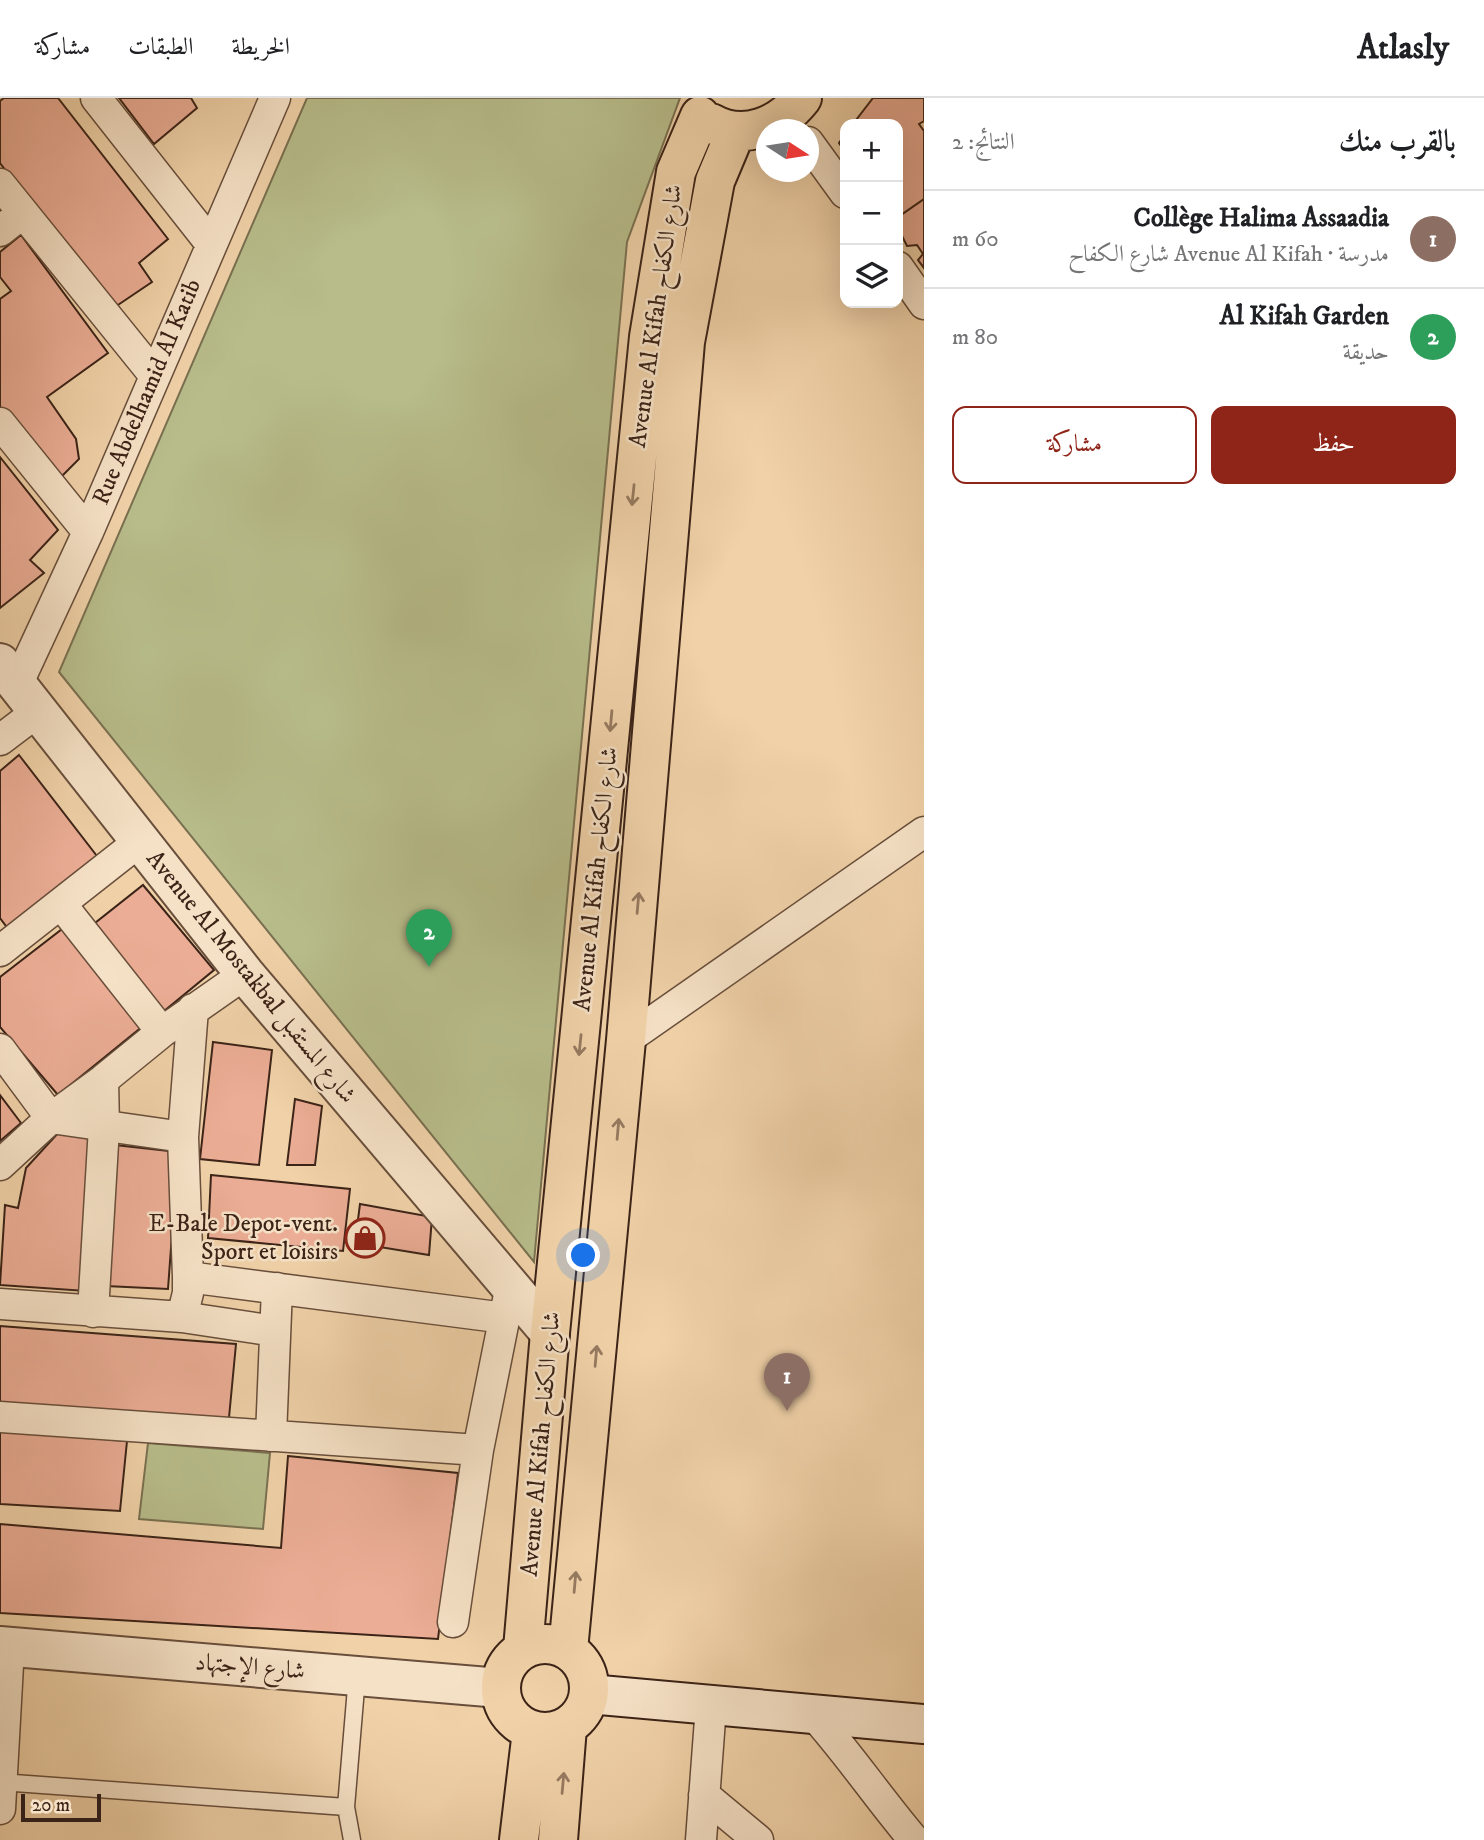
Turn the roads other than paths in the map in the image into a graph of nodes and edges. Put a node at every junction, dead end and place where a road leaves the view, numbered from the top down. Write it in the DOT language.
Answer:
graph roads {
  1 [pos="96,98"];
  2 [pos="274,99"];
  3 [pos="692,107"];
  4 [pos="756,129"];
  5 [pos="736,131"];
  6 [pos="819,152"];
  7 [pos="0,184"];
  8 [pos="840,185"];
  9 [pos="11,222"];
  10 [pos="211,244"];
  11 [pos="903,274"];
  12 [pos="924,304"];
  13 [pos="155,376"];
  14 [pos="0,423"];
  15 [pos="88,531"];
  16 [pos="18,687"];
  17 [pos="0,740"];
  18 [pos="924,832"];
  19 [pos="140,841"];
  20 [pos="61,904"];
  21 [pos="0,951"];
  22 [pos="245,974"];
  23 [pos="193,1009"];
  24 [pos="162,1032"];
  25 [pos="626,1040"];
  26 [pos="0,1049"];
  27 [pos="103,1080"];
  28 [pos="51,1118"];
  29 [pos="103,1127"];
  30 [pos="183,1137"];
  31 [pos="0,1165"];
  32 [pos="558,1262"];
  33 [pos="188,1277"];
  34 [pos="277,1288"];
  35 [pos="508,1302"];
  36 [pos="0,1304"];
  37 [pos="93,1312"];
  38 [pos="182,1317"];
  39 [pos="275,1331"];
  40 [pos="550,1333"];
  41 [pos="0,1417"];
  42 [pos="271,1436"];
  43 [pos="478,1450"];
  44 [pos="453,1622"];
  45 [pos="5,1647"];
  46 [pos="523,1649"];
  47 [pos="568,1650"];
  48 [pos="357,1676"];
  49 [pos="500,1688"];
  50 [pos="589,1695"];
  51 [pos="711,1706"];
  52 [pos="813,1714"];
  53 [pos="924,1724"];
  54 [pos="550,1729"];
  55 [pos="1,1791"];
  56 [pos="704,1795"];
  57 [pos="346,1807"];
  58 [pos="352,1840"];
  59 [pos="519,1840"];
  60 [pos="558,1840"];
  61 [pos="701,1840"];
  62 [pos="758,1840"];
  63 [pos="914,1840"];
  1 -- 10 [label="street"];
  2 -- 10 [label="street, Rue Abdelhamid Al Katib"];
  3 -- 5 [label="main road"];
  3 -- 32 [label="main road, Avenue Al Kifah شارع الكفاح, one-way"];
  4 -- 5 [label="main road"];
  25 -- 5 [label="main road, Avenue Al Kifah شارع الكفاح, one-way"];
  6 -- 8 [label="street"];
  7 -- 9 [label="street"];
  9 -- 13 [label="street"];
  10 -- 13 [label="street, Rue Abdelhamid Al Katib"];
  11 -- 12 [label="street"];
  13 -- 15 [label="street, Rue Abdelhamid Al Katib"];
  14 -- 15 [label="street"];
  15 -- 16 [label="street, Rue Abdelhamid Al Katib"];
  16 -- 17 [label="street"];
  16 -- 19 [label="street, Avenue Al Mostakbal شارع المستقبل"];
  18 -- 25 [label="street"];
  19 -- 20 [label="street"];
  19 -- 22 [label="street, Avenue Al Mostakbal شارع المستقبل"];
  20 -- 21 [label="street"];
  20 -- 24 [label="street"];
  22 -- 23 [label="street"];
  22 -- 35 [label="street, Avenue Al Mostakbal شارع المستقبل"];
  23 -- 24 [label="street"];
  23 -- 30 [label="street"];
  24 -- 27 [label="street"];
  47 -- 25 [label="main road, Avenue Al Kifah شارع الكفاح, one-way"];
  26 -- 28 [label="street"];
  27 -- 28 [label="street"];
  27 -- 29 [label="street"];
  28 -- 29 [label="street"];
  28 -- 31 [label="street"];
  29 -- 30 [label="street"];
  29 -- 37 [label="street"];
  30 -- 33 [label="street"];
  32 -- 35 [label="street"];
  32 -- 40 [label="main road, Avenue Al Kifah شارع الكفاح"];
  33 -- 34 [label="street"];
  33 -- 38 [label="street"];
  34 -- 35 [label="street"];
  34 -- 39 [label="street"];
  35 -- 40 [label="street, Avenue Al Mostakbal شارع المستقبل"];
  35 -- 43 [label="street"];
  36 -- 37 [label="street"];
  37 -- 38 [label="street"];
  38 -- 39 [label="street"];
  39 -- 42 [label="street"];
  40 -- 46 [label="main road, Avenue Al Kifah شارع الكفاح"];
  41 -- 42 [label="street"];
  42 -- 43 [label="street"];
  43 -- 44 [label="street"];
  45 -- 48 [label="street, شارع الإجتهاد"];
  45 -- 55 [label="street"];
  46 -- 47 [label="main road"];
  46 -- 49 [label="main road"];
  47 -- 50 [label="main road"];
  48 -- 49 [label="street, شارع الإجتهاد"];
  48 -- 57 [label="lane"];
  49 -- 54 [label="main road"];
  50 -- 51 [label="street"];
  50 -- 54 [label="main road"];
  51 -- 52 [label="street"];
  51 -- 56 [label="street"];
  52 -- 53 [label="street"];
  52 -- 63 [label="street"];
  54 -- 59 [label="main road"];
  60 -- 54 [label="main road, one-way"];
  55 -- 57 [label="lane"];
  56 -- 61 [label="street"];
  56 -- 62 [label="street"];
  57 -- 58 [label="lane"];
}
